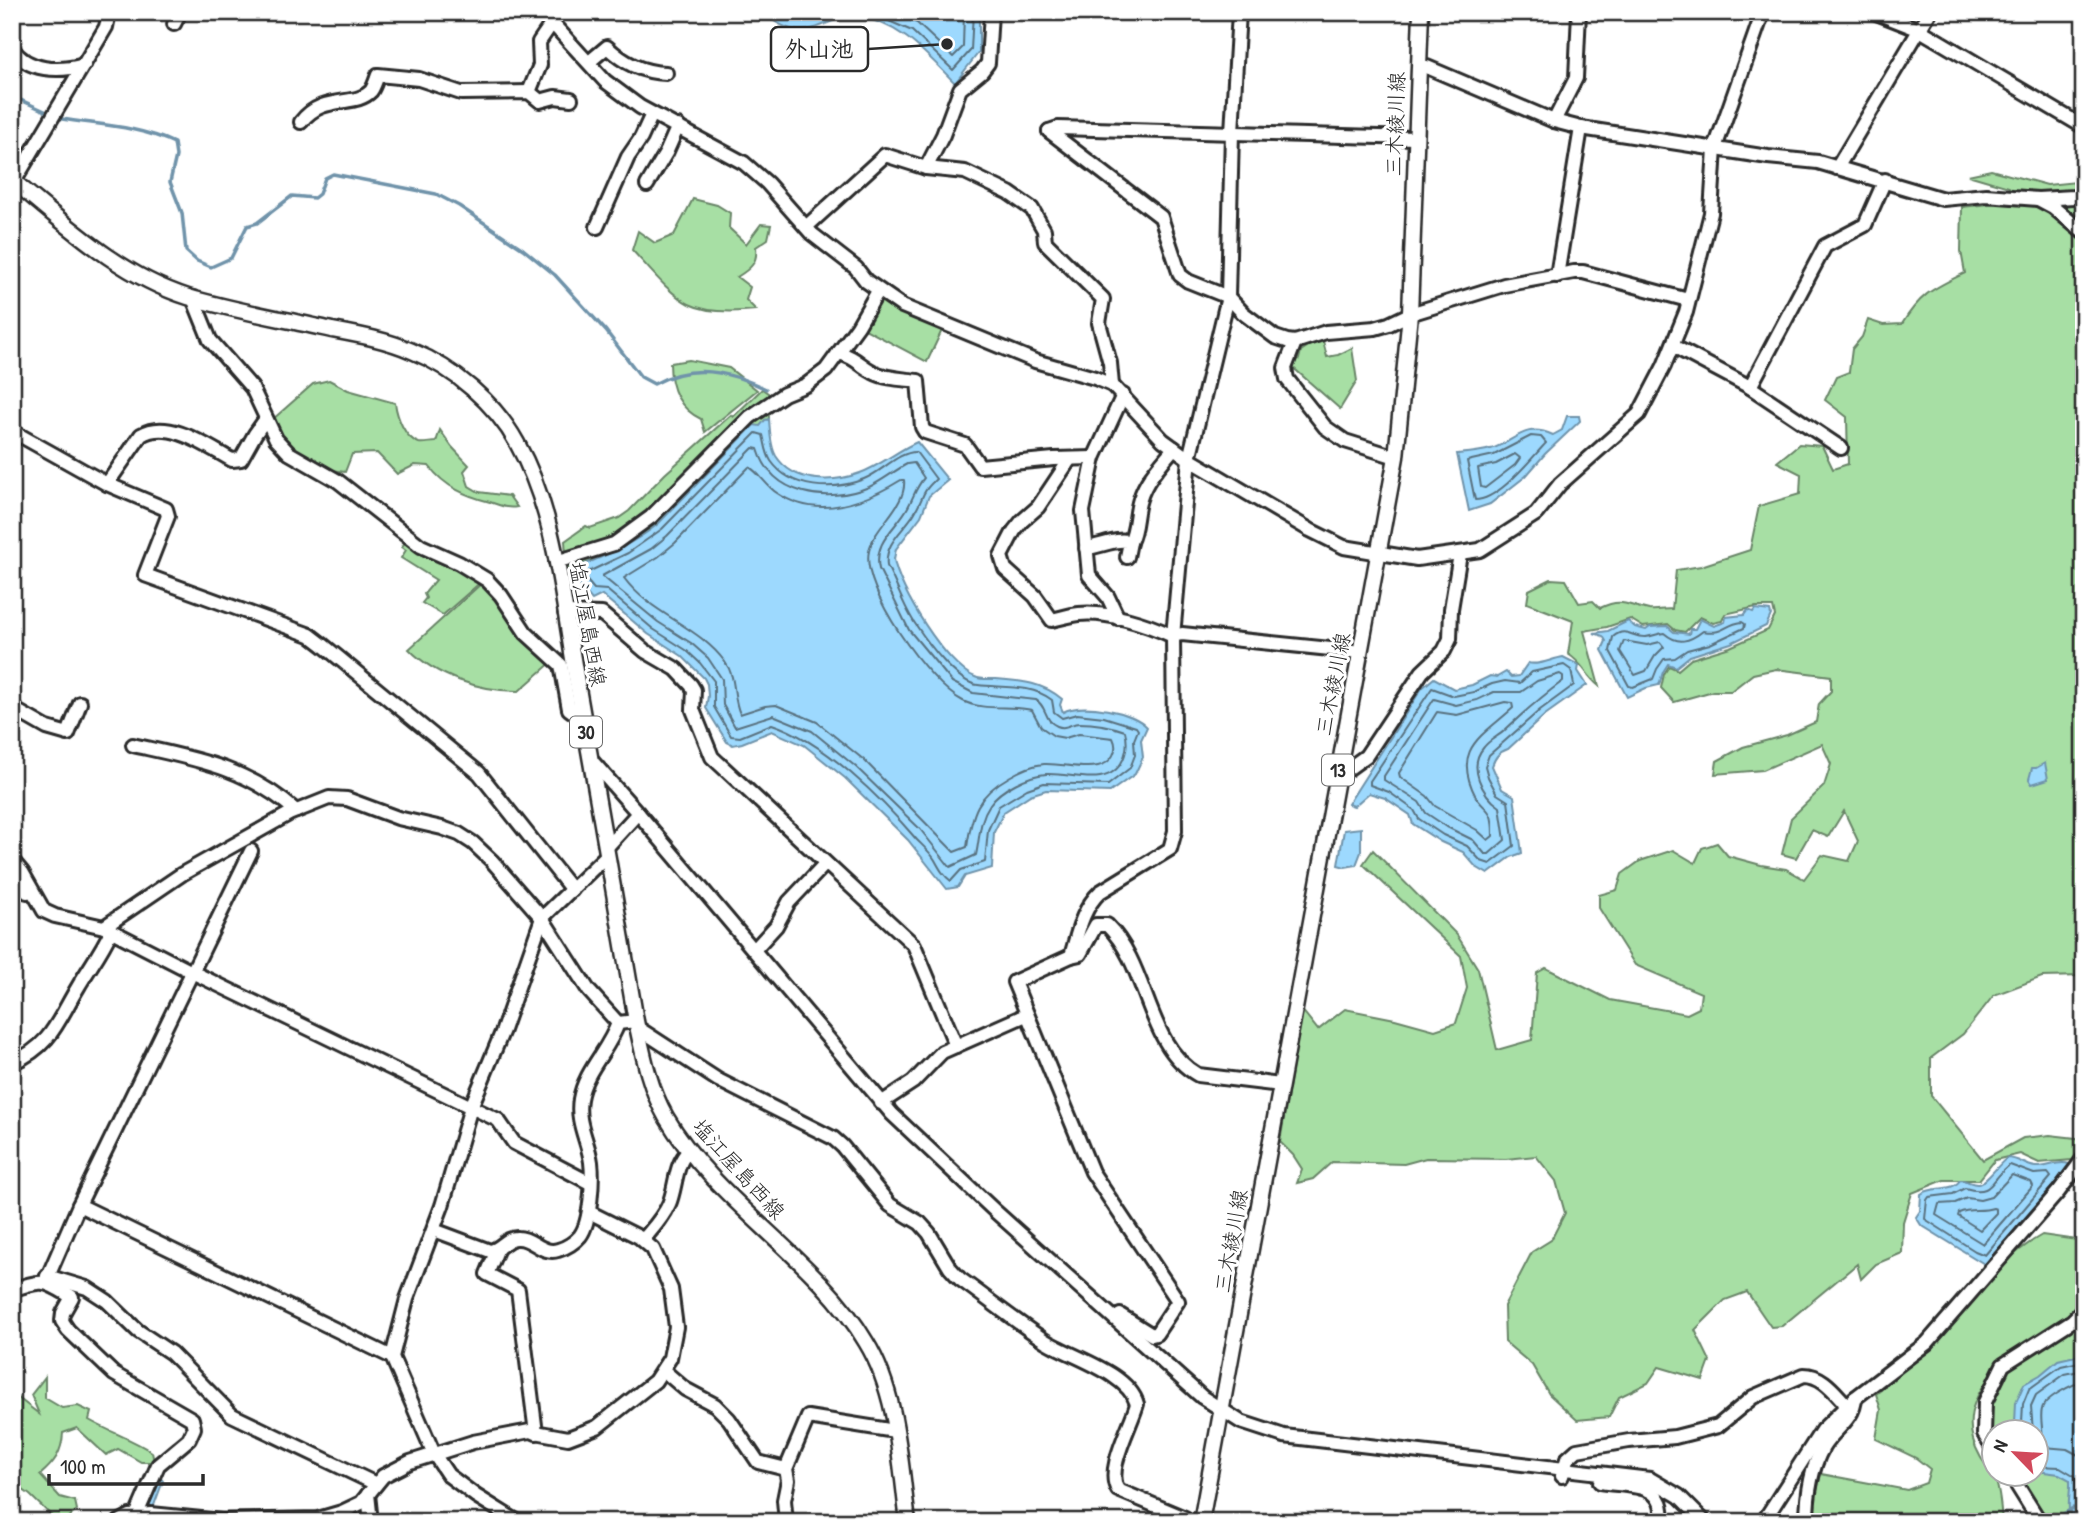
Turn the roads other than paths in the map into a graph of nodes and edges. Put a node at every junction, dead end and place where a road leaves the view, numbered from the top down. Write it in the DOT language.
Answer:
graph roads {
  1 [pos="109,12"];
  2 [pos="542,12"];
  3 [pos="991,12"];
  4 [pos="1238,12"];
  5 [pos="1421,12"];
  6 [pos="1579,12"];
  7 [pos="1763,12"];
  8 [pos="1874,12"];
  9 [pos="1930,12"];
  10 [pos="552,23"];
  11 [pos="1920,30"];
  12 [pos="12,48"];
  13 [pos="589,62"];
  14 [pos="84,65"];
  15 [pos="1419,67"];
  16 [pos="666,73"];
  17 [pos="529,92"];
  18 [pos="571,99"];
  19 [pos="652,114"];
  20 [pos="1554,121"];
  21 [pos="302,122"];
  22 [pos="677,126"];
  23 [pos="2084,127"];
  24 [pos="1581,128"];
  25 [pos="1232,132"];
  26 [pos="1415,138"];
  27 [pos="1715,148"];
  28 [pos="926,168"];
  29 [pos="1837,168"];
  30 [pos="1885,180"];
  31 [pos="13,181"];
  32 [pos="647,185"];
  33 [pos="2084,194"];
  34 [pos="2038,199"];
  35 [pos="597,227"];
  36 [pos="806,227"];
  37 [pos="2084,233"];
  38 [pos="1557,276"];
  39 [pos="878,291"];
  40 [pos="1228,297"];
  41 [pos="193,298"];
  42 [pos="1688,300"];
  43 [pos="1410,314"];
  44 [pos="1295,342"];
  45 [pos="1673,346"];
  46 [pos="838,353"];
  47 [pos="1112,385"];
  48 [pos="1750,387"];
  49 [pos="1124,395"];
  50 [pos="265,420"];
  51 [pos="12,432"];
  52 [pos="1174,448"];
  53 [pos="1841,448"];
  54 [pos="1396,457"];
  55 [pos="1094,458"];
  56 [pos="1070,459"];
  57 [pos="1189,459"];
  58 [pos="107,484"];
  59 [pos="1129,542"];
  60 [pos="1086,548"];
  61 [pos="1380,554"];
  62 [pos="1460,554"];
  63 [pos="1127,557"];
  64 [pos="556,562"];
  65 [pos="565,613"];
  66 [pos="1118,618"];
  67 [pos="1173,636"];
  68 [pos="1360,652"];
  69 [pos="80,703"];
  70 [pos="12,708"];
  71 [pos="584,720"];
  72 [pos="133,746"];
  73 [pos="591,760"];
  74 [pos="1337,778"];
  75 [pos="296,811"];
  76 [pos="638,813"];
  77 [pos="251,851"];
  78 [pos="607,851"];
  79 [pos="12,860"];
  80 [pos="825,864"];
  81 [pos="12,876"];
  82 [pos="572,890"];
  83 [pos="44,911"];
  84 [pos="542,918"];
  85 [pos="108,929"];
  86 [pos="754,950"];
  87 [pos="1071,956"];
  88 [pos="192,972"];
  89 [pos="1026,1015"];
  90 [pos="618,1023"];
  91 [pos="637,1024"];
  92 [pos="956,1046"];
  93 [pos="12,1063"];
  94 [pos="1281,1085"];
  95 [pos="881,1103"];
  96 [pos="471,1107"];
  97 [pos="688,1152"];
  98 [pos="2084,1158"];
  99 [pos="590,1183"];
  100 [pos="79,1205"];
  101 [pos="589,1212"];
  102 [pos="434,1230"];
  103 [pos="643,1240"];
  104 [pos="497,1250"];
  105 [pos="47,1279"];
  106 [pos="12,1290"];
  107 [pos="2084,1309"];
  108 [pos="1111,1315"];
  109 [pos="392,1357"];
  110 [pos="663,1370"];
  111 [pos="1851,1402"];
  112 [pos="1221,1410"];
  113 [pos="1984,1418"];
  114 [pos="895,1431"];
  115 [pos="536,1433"];
  116 [pos="434,1454"];
  117 [pos="786,1469"];
  118 [pos="1563,1470"];
  119 [pos="2018,1488"];
  120 [pos="372,1489"];
  121 [pos="136,1516"];
  122 [pos="1205,1520"];
  123 [pos="119,1522"];
  124 [pos="371,1522"];
  125 [pos="518,1522"];
  126 [pos="786,1522"];
  127 [pos="908,1522"];
  128 [pos="1186,1522"];
  129 [pos="1662,1522"];
  130 [pos="1705,1522"];
  131 [pos="1763,1522"];
  132 [pos="1807,1522"];
  133 [pos="2040,1522"];
  1 -- 14 [label="street"];
  2 -- 10 [label="street"];
  3 -- 28 [label="street"];
  4 -- 25 [label="street"];
  5 -- 15 [label="main road, 三木綾川線 / 13"];
  6 -- 20 [label="street"];
  7 -- 27 [label="street"];
  8 -- 11 [label="street"];
  9 -- 11 [label="street"];
  10 -- 13 [label="street"];
  10 -- 17 [label="street"];
  11 -- 23 [label="street"];
  11 -- 29 [label="street"];
  12 -- 14 [label="street"];
  13 -- 16 [label="street"];
  13 -- 19 [label="street"];
  14 -- 31 [label="street"];
  15 -- 20 [label="street"];
  15 -- 26 [label="main road, 三木綾川線 / 13"];
  17 -- 18 [label="street"];
  17 -- 21 [label="street"];
  19 -- 22 [label="street"];
  19 -- 35 [label="street"];
  20 -- 24 [label="street"];
  22 -- 32 [label="street"];
  22 -- 36 [label="street"];
  24 -- 27 [label="street"];
  24 -- 38 [label="street"];
  25 -- 26 [label="street"];
  25 -- 40 [label="street"];
  25 -- 40 [label="street"];
  26 -- 43 [label="main road, 三木綾川線 / 13"];
  27 -- 29 [label="street"];
  27 -- 42 [label="street"];
  28 -- 36 [label="street"];
  28 -- 47 [label="street"];
  29 -- 30 [label="street"];
  30 -- 34 [label="street"];
  30 -- 48 [label="street"];
  31 -- 41 [label="main road, 塩江屋島西線 / 30"];
  33 -- 34 [label="street"];
  34 -- 37 [label="street"];
  36 -- 39 [label="street"];
  38 -- 42 [label="street"];
  38 -- 43 [label="street"];
  39 -- 46 [label="street"];
  39 -- 47 [label="street"];
  40 -- 44 [label="street"];
  40 -- 57 [label="street"];
  41 -- 50 [label="street"];
  41 -- 64 [label="main road, 塩江屋島西線 / 30"];
  42 -- 45 [label="street"];
  43 -- 44 [label="street"];
  43 -- 54 [label="main road, 三木綾川線 / 13"];
  44 -- 54 [label="street"];
  45 -- 48 [label="street"];
  45 -- 62 [label="street"];
  46 -- 56 [label="street"];
  46 -- 64 [label="street"];
  47 -- 49 [label="street"];
  48 -- 53 [label="street"];
  49 -- 52 [label="street"];
  49 -- 55 [label="street"];
  50 -- 58 [label="street"];
  50 -- 71 [label="street"];
  51 -- 58 [label="street"];
  52 -- 57 [label="street"];
  52 -- 59 [label="street"];
  54 -- 61 [label="main road, 三木綾川線 / 13"];
  55 -- 56 [label="street"];
  55 -- 60 [label="street"];
  56 -- 66 [label="street"];
  57 -- 61 [label="street"];
  57 -- 67 [label="street"];
  58 -- 82 [label="street"];
  59 -- 60 [label="street"];
  59 -- 63 [label="street"];
  60 -- 66 [label="street"];
  61 -- 62 [label="street"];
  61 -- 68 [label="main road, 三木綾川線 / 13"];
  62 -- 74 [label="street"];
  64 -- 65 [label="main road, 塩江屋島西線 / 30"];
  65 -- 71 [label="main road, 塩江屋島西線 / 30"];
  65 -- 80 [label="street"];
  66 -- 67 [label="street"];
  67 -- 68 [label="street"];
  67 -- 87 [label="street"];
  68 -- 74 [label="main road, 三木綾川線 / 13"];
  69 -- 70 [label="street"];
  71 -- 73 [label="main road, 塩江屋島西線 / 30"];
  72 -- 75 [label="street"];
  73 -- 76 [label="street"];
  73 -- 78 [label="main road, 塩江屋島西線 / 30"];
  74 -- 94 [label="main road, 三木綾川線 / 13"];
  75 -- 84 [label="street"];
  75 -- 85 [label="street"];
  76 -- 78 [label="street"];
  76 -- 86 [label="street"];
  77 -- 88 [label="street"];
  78 -- 82 [label="street"];
  78 -- 91 [label="main road, 塩江屋島西線 / 30"];
  79 -- 83 [label="street"];
  80 -- 86 [label="street"];
  80 -- 92 [label="street"];
  81 -- 83 [label="street"];
  82 -- 84 [label="street"];
  83 -- 85 [label="street"];
  84 -- 90 [label="street"];
  84 -- 96 [label="street"];
  85 -- 88 [label="street"];
  85 -- 93 [label="street"];
  86 -- 95 [label="street"];
  87 -- 89 [label="street"];
  87 -- 94 [label="street"];
  88 -- 96 [label="street"];
  88 -- 100 [label="street"];
  89 -- 92 [label="street"];
  89 -- 108 [label="street"];
  90 -- 91 [label="street"];
  90 -- 99 [label="street"];
  91 -- 97 [label="main road, 塩江屋島西線 / 30"];
  91 -- 128 [label="street"];
  92 -- 95 [label="street"];
  94 -- 112 [label="main road, 三木綾川線 / 13"];
  95 -- 108 [label="street"];
  96 -- 99 [label="street"];
  96 -- 102 [label="street"];
  97 -- 103 [label="street"];
  97 -- 114 [label="main road, 塩江屋島西線 / 30"];
  98 -- 111 [label="street"];
  99 -- 101 [label="street"];
  100 -- 105 [label="street"];
  100 -- 109 [label="street"];
  101 -- 103 [label="street"];
  101 -- 104 [label="street"];
  102 -- 104 [label="street"];
  102 -- 109 [label="street"];
  103 -- 110 [label="street"];
  104 -- 115 [label="street"];
  105 -- 106 [label="street"];
  105 -- 120 [label="street"];
  105 -- 121 [label="street"];
  107 -- 113 [label="street"];
  108 -- 112 [label="street"];
  109 -- 116 [label="street"];
  110 -- 115 [label="street"];
  110 -- 117 [label="street"];
  111 -- 118 [label="street"];
  111 -- 131 [label="street"];
  111 -- 132 [label="street"];
  112 -- 118 [label="street"];
  112 -- 122 [label="main road, 三木綾川線 / 13"];
  114 -- 117 [label="street"];
  114 -- 127 [label="main road, 塩江屋島西線 / 30"];
  115 -- 116 [label="street"];
  116 -- 120 [label="street"];
  116 -- 125 [label="street"];
  117 -- 126 [label="street"];
  118 -- 129 [label="street"];
  118 -- 130 [label="street"];
  119 -- 133 [label="street"];
  120 -- 121 [label="street"];
  120 -- 124 [label="street"];
  121 -- 123 [label="street"];
}
